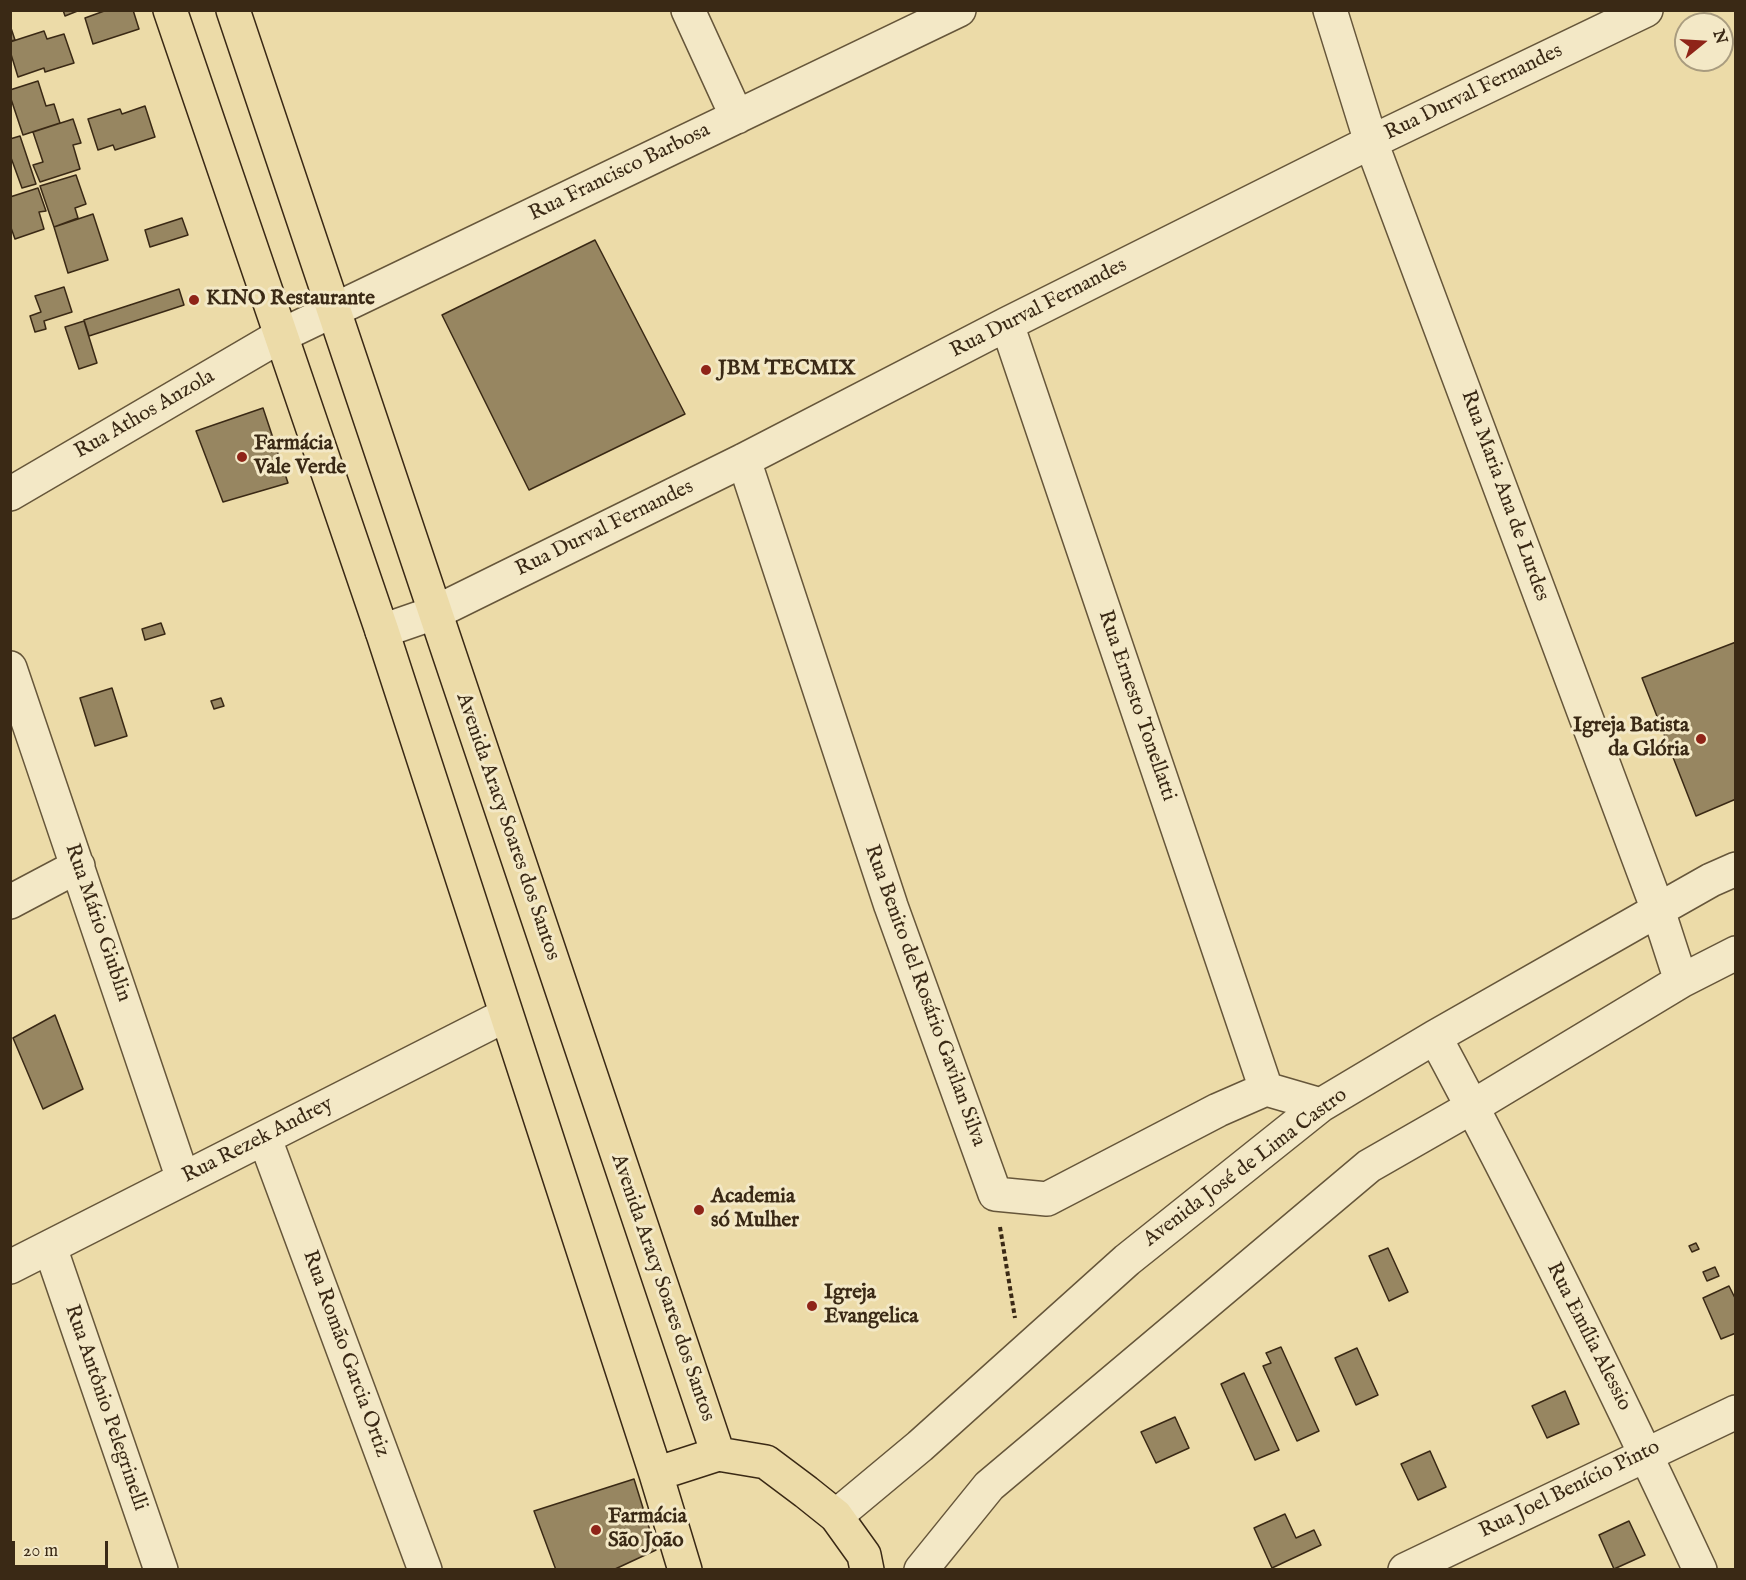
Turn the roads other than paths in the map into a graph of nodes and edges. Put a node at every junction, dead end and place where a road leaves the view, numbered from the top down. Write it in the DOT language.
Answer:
graph roads {
  1 [pos="170,10"];
  2 [pos="233,10"];
  3 [pos="688,10"];
  4 [pos="959,10"];
  5 [pos="1330,10"];
  6 [pos="1646,10"];
  7 [pos="737,117"];
  8 [pos="1371,142"];
  9 [pos="334,310"];
  10 [pos="1007,324"];
  11 [pos="280,336"];
  12 [pos="744,460"];
  13 [pos="10,494"];
  14 [pos="434,613"];
  15 [pos="382,631"];
  16 [pos="10,668"];
  17 [pos="78,866"];
  18 [pos="1727,871"];
  19 [pos="10,902"];
  20 [pos="1658,910"];
  21 [pos="1736,953"];
  22 [pos="1681,981"];
  23 [pos="506,1015"];
  24 [pos="1435,1037"];
  25 [pos="1266,1089"];
  26 [pos="1321,1106"];
  27 [pos="1472,1107"];
  28 [pos="265,1138"];
  29 [pos="183,1179"];
  30 [pos="50,1247"];
  31 [pos="10,1267"];
  32 [pos="1736,1412"];
  33 [pos="718,1454"];
  34 [pos="1646,1454"];
  35 [pos="656,1474"];
  36 [pos="836,1516"];
  37 [pos="161,1569"];
  38 [pos="425,1569"];
  39 [pos="685,1569"];
  40 [pos="867,1569"];
  41 [pos="921,1569"];
  42 [pos="1405,1569"];
  43 [pos="1700,1569"];
  1 -- 11 [label="main road"];
  2 -- 9 [label="main road, Avenida Aracy Soares dos Santos"];
  3 -- 7 [label="street"];
  4 -- 7 [label="street, Rua Francisco Barbosa"];
  5 -- 8 [label="street, Rua Maria Ana de Lurdes"];
  6 -- 8 [label="street, Rua Durval Fernandes"];
  7 -- 9 [label="street, Rua Francisco Barbosa"];
  8 -- 10 [label="street, Rua Durval Fernandes"];
  8 -- 20 [label="street, Rua Maria Ana de Lurdes"];
  9 -- 11 [label="street, Rua Francisco Barbosa"];
  9 -- 14 [label="main road, Avenida Aracy Soares dos Santos"];
  10 -- 12 [label="street, Rua Durval Fernandes"];
  10 -- 25 [label="street, Rua Ernesto Tonellatti"];
  11 -- 13 [label="street, Rua Athos Anzola"];
  11 -- 15 [label="main road"];
  12 -- 14 [label="street, Rua Durval Fernandes"];
  12 -- 25 [label="street, Rua Benito del Rosário Gavilan Silva"];
  14 -- 15 [label="street, Rua Durval Fernandes"];
  14 -- 33 [label="main road, Avenida Aracy Soares dos Santos"];
  15 -- 23 [label="main road"];
  16 -- 17 [label="street, Rua Mário Giublin"];
  17 -- 19 [label="street"];
  17 -- 29 [label="street, Rua Mário Giublin"];
  18 -- 20 [label="street, Avenida José de Lima Castro"];
  20 -- 22 [label="street, Rua Maria Ana de Lurdes"];
  20 -- 24 [label="street, Avenida José de Lima Castro"];
  21 -- 22 [label="street"];
  22 -- 27 [label="street"];
  23 -- 28 [label="street, Rua Rezek Andrey"];
  23 -- 35 [label="main road"];
  24 -- 26 [label="street, Avenida José de Lima Castro"];
  24 -- 27 [label="street, Rua Emília Alessio"];
  25 -- 26 [label="street"];
  26 -- 36 [label="street, Avenida José de Lima Castro"];
  27 -- 34 [label="street, Rua Emília Alessio"];
  27 -- 41 [label="street"];
  28 -- 29 [label="street, Rua Rezek Andrey"];
  28 -- 38 [label="street, Rua Romão Garcia Ortiz"];
  29 -- 30 [label="street, Rua Rezek Andrey"];
  30 -- 31 [label="street, Rua Rezek Andrey"];
  30 -- 37 [label="street, Rua Antônio Pelegrinelli"];
  32 -- 34 [label="street, Rua Joel Benício Pinto"];
  33 -- 35 [label="main road"];
  33 -- 36 [label="main road"];
  34 -- 42 [label="street, Rua Joel Benício Pinto"];
  34 -- 43 [label="street, Rua Emília Alessio"];
  35 -- 39 [label="main road"];
  36 -- 40 [label="main road"];
}
